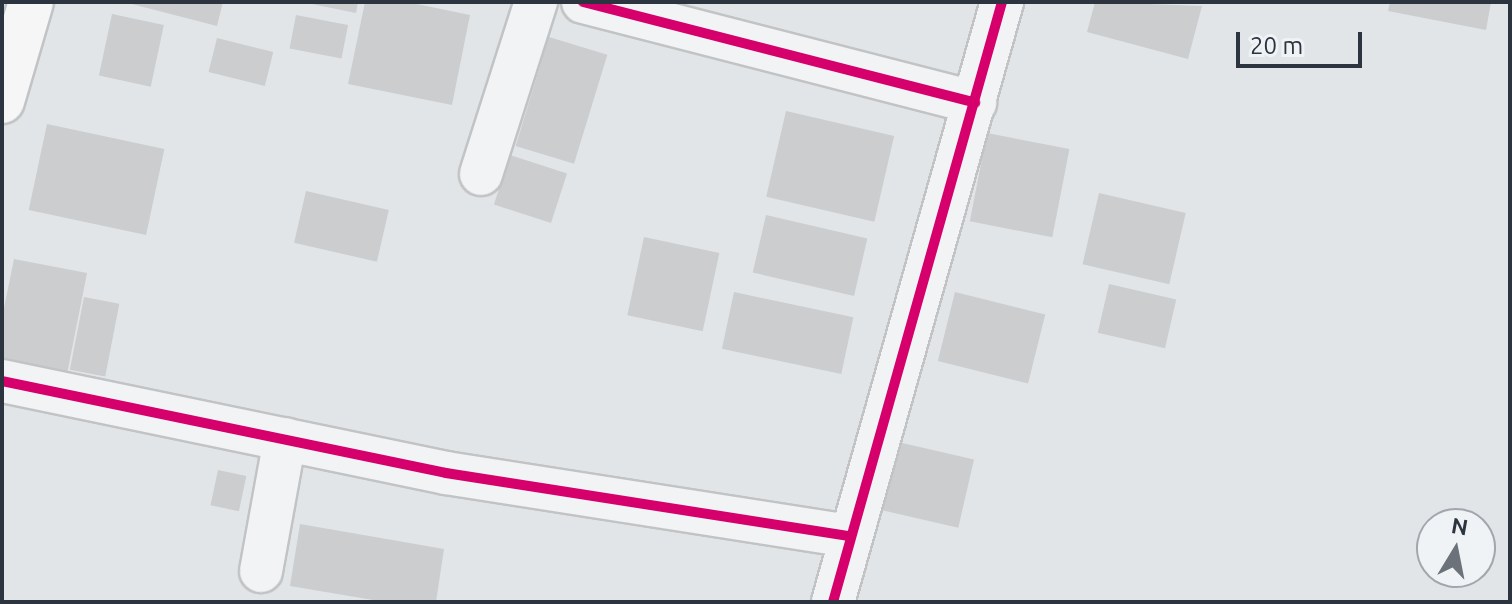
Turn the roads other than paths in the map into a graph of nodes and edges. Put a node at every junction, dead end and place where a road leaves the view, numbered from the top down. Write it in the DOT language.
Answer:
graph roads {
  1 [pos="31,2"];
  2 [pos="536,2"];
  3 [pos="583,2"];
  4 [pos="1002,2"];
  5 [pos="2,101"];
  6 [pos="975,103"];
  7 [pos="481,174"];
  8 [pos="2,381"];
  9 [pos="285,439"];
  10 [pos="849,536"];
  11 [pos="261,571"];
  12 [pos="833,602"];
  1 -- 5 [label="main road"];
  2 -- 7 [label="street"];
  3 -- 6 [label="street"];
  4 -- 6 [label="street"];
  6 -- 10 [label="street"];
  8 -- 9 [label="street"];
  9 -- 10 [label="street"];
  9 -- 11 [label="street"];
  10 -- 12 [label="street"];
}
